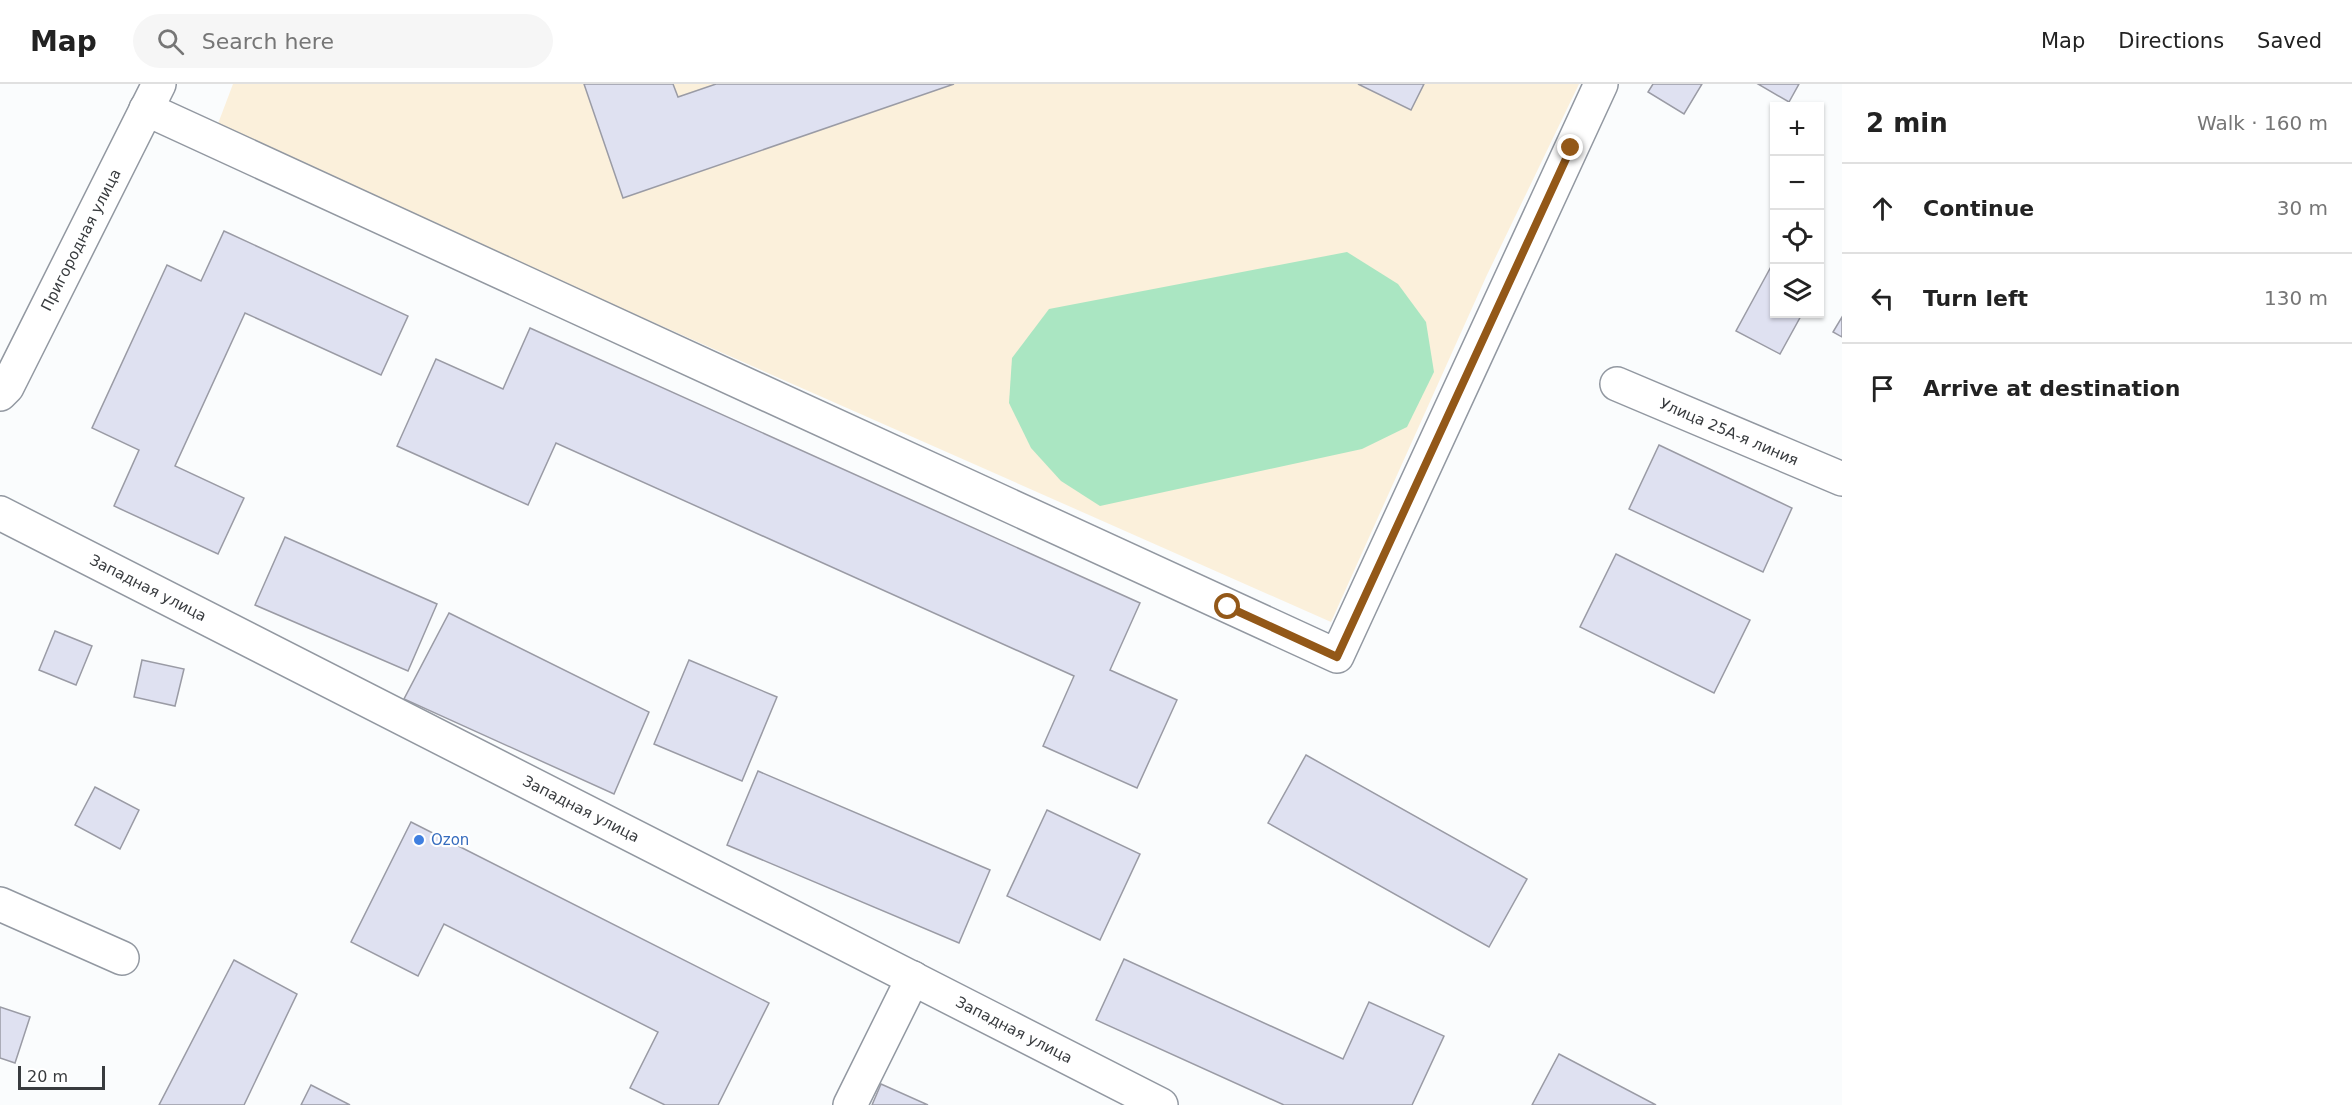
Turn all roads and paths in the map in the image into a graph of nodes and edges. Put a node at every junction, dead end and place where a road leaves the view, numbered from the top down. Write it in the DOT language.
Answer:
graph roads {
  1 [pos="1601,84"];
  2 [pos="153,97"];
  3 [pos="1617,384"];
  4 [pos="0,394"];
  5 [pos="1842,479"];
  6 [pos="0,513"];
  7 [pos="0,904"];
  8 [pos="122,958"];
  9 [pos="913,978"];
  10 [pos="850,1105"];
  11 [pos="1161,1105"];
  1 -- 2 [label="street"];
  2 -- 4 [label="street, Пригородная улица"];
  3 -- 5 [label="street, Улица 25А-я линия"];
  6 -- 9 [label="street, Западная улица"];
  7 -- 8 [label="street"];
  9 -- 10 [label="street"];
  9 -- 11 [label="street, Западная улица"];
}
